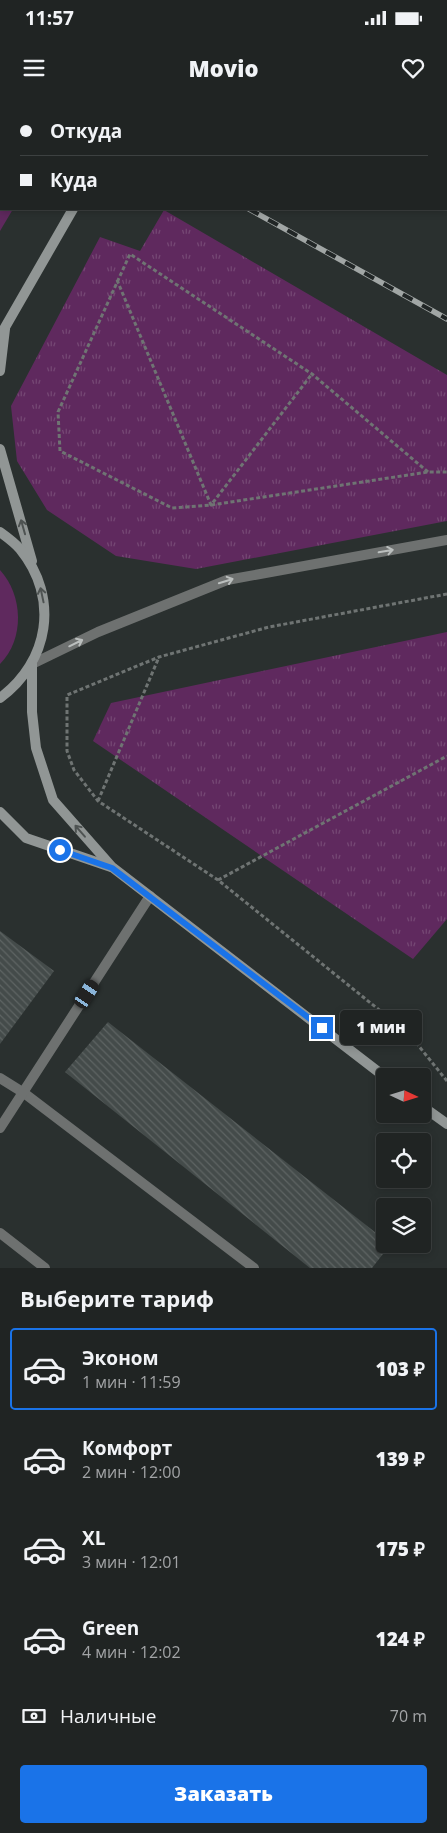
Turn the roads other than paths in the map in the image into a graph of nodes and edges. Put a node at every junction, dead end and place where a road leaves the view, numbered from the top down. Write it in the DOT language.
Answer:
graph roads {
  1 [pos="72,210"];
  2 [pos="5,325"];
  3 [pos="0,336"];
  4 [pos="0,371"];
  5 [pos="0,449"];
  6 [pos="0,532"];
  7 [pos="447,540"];
  8 [pos="36,574"];
  9 [pos="32,664"];
  10 [pos="0,698"];
  11 [pos="0,812"];
  12 [pos="112,868"];
  13 [pos="150,896"];
  14 [pos="376,1070"];
  15 [pos="0,1078"];
  16 [pos="24,1093"];
  17 [pos="431,1112"];
  18 [pos="447,1124"];
  19 [pos="0,1128"];
  20 [pos="0,1233"];
  21 [pos="45,1268"];
  22 [pos="254,1268"];
  1 -- 2 [label="main road"];
  2 -- 3 [label="main road"];
  2 -- 4 [label="main road"];
  8 -- 5 [label="main road, one-way"];
  6 -- 8 [label="main road"];
  9 -- 7 [label="street, one-way"];
  9 -- 8 [label="main road, one-way"];
  9 -- 10 [label="main road"];
  12 -- 9 [label="main road, one-way"];
  11 -- 12 [label="main road"];
  12 -- 13 [label="main road"];
  13 -- 14 [label="main road"];
  13 -- 16 [label="street"];
  15 -- 16 [label="street"];
  16 -- 19 [label="street"];
  16 -- 22 [label="street"];
  17 -- 18 [label="main road"];
  20 -- 21 [label="street"];
}
